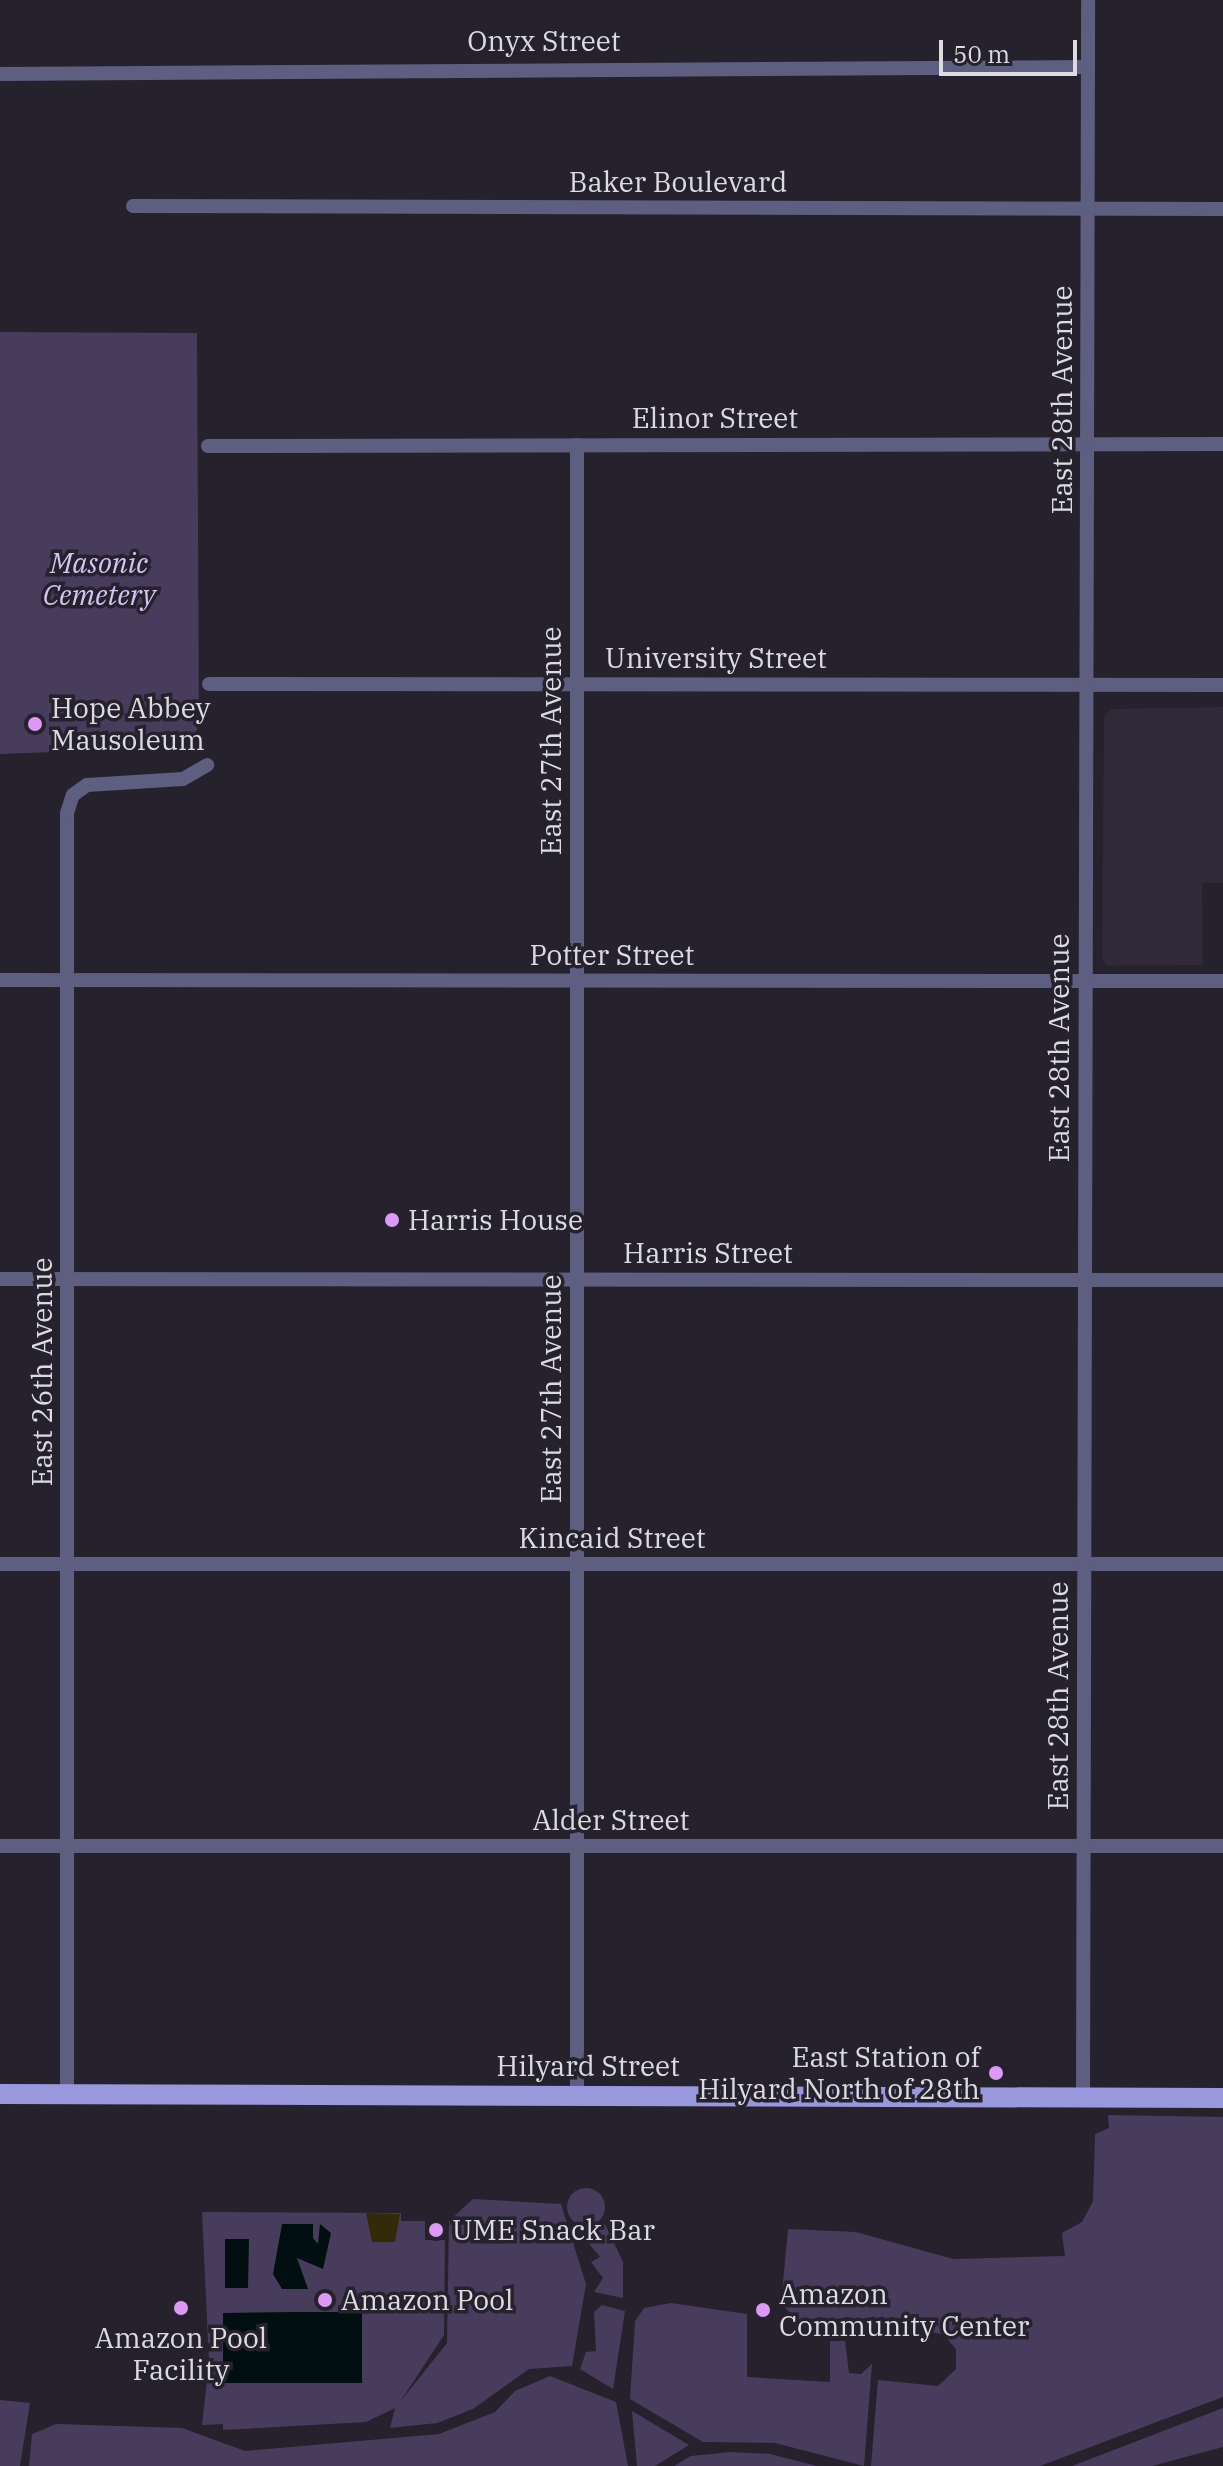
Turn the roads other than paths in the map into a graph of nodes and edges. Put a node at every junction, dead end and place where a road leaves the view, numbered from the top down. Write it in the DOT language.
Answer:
graph roads {
  1 [pos="1088,0"];
  2 [pos="1088,67"];
  3 [pos="0,74"];
  4 [pos="133,206"];
  5 [pos="1089,208"];
  6 [pos="1223,209"];
  7 [pos="1089,444"];
  8 [pos="1223,444"];
  9 [pos="577,445"];
  10 [pos="208,446"];
  11 [pos="577,683"];
  12 [pos="209,684"];
  13 [pos="1086,685"];
  14 [pos="1223,685"];
  15 [pos="207,765"];
  16 [pos="0,980"];
  17 [pos="66,980"];
  18 [pos="577,981"];
  19 [pos="1085,981"];
  20 [pos="1223,981"];
  21 [pos="0,1279"];
  22 [pos="68,1279"];
  23 [pos="577,1279"];
  24 [pos="1085,1280"];
  25 [pos="1223,1280"];
  26 [pos="0,1564"];
  27 [pos="68,1564"];
  28 [pos="577,1564"];
  29 [pos="1084,1564"];
  30 [pos="1223,1564"];
  31 [pos="1084,1845"];
  32 [pos="0,1846"];
  33 [pos="68,1846"];
  34 [pos="577,1846"];
  35 [pos="1223,1846"];
  36 [pos="0,2094"];
  37 [pos="67,2094"];
  38 [pos="577,2094"];
  39 [pos="1083,2096"];
  40 [pos="1223,2098"];
  1 -- 2 [label="street, East 28th Avenue"];
  2 -- 3 [label="street, Onyx Street"];
  2 -- 5 [label="street, East 28th Avenue"];
  4 -- 5 [label="street, Baker Boulevard"];
  5 -- 6 [label="street, Baker Boulevard"];
  5 -- 7 [label="street, East 28th Avenue"];
  7 -- 8 [label="street, Elinor Street"];
  7 -- 9 [label="street, Elinor Street"];
  7 -- 13 [label="street, East 28th Avenue"];
  9 -- 10 [label="street, Elinor Street"];
  9 -- 11 [label="street, East 27th Avenue"];
  11 -- 12 [label="street, University Street"];
  11 -- 13 [label="street, University Street"];
  11 -- 18 [label="street, East 27th Avenue"];
  13 -- 14 [label="street, University Street"];
  13 -- 19 [label="street, East 28th Avenue"];
  15 -- 17 [label="street, East 26th Avenue"];
  16 -- 17 [label="street, Potter Street"];
  17 -- 18 [label="street, Potter Street"];
  17 -- 22 [label="street, East 26th Avenue"];
  18 -- 19 [label="street, Potter Street"];
  18 -- 23 [label="street, East 27th Avenue"];
  19 -- 20 [label="street, Potter Street"];
  19 -- 24 [label="street, East 28th Avenue"];
  21 -- 22 [label="street, Harris Street"];
  22 -- 23 [label="street, Harris Street"];
  22 -- 27 [label="street, East 26th Avenue"];
  23 -- 24 [label="street, Harris Street"];
  23 -- 28 [label="street, East 27th Avenue"];
  24 -- 25 [label="street, Harris Street"];
  24 -- 29 [label="street, East 28th Avenue"];
  26 -- 27 [label="street, Kincaid Street"];
  27 -- 28 [label="street, Kincaid Street"];
  27 -- 33 [label="street, East 26th Avenue"];
  28 -- 29 [label="street, Kincaid Street"];
  28 -- 34 [label="street, East 27th Avenue"];
  29 -- 30 [label="street, Kincaid Street"];
  29 -- 31 [label="street, East 28th Avenue"];
  31 -- 34 [label="street, Alder Street"];
  31 -- 35 [label="street, Alder Street"];
  31 -- 39 [label="street, East 28th Avenue"];
  32 -- 33 [label="street, Alder Street"];
  33 -- 34 [label="street, Alder Street"];
  33 -- 37 [label="street, East 26th Avenue"];
  34 -- 38 [label="street, East 27th Avenue"];
  36 -- 37 [label="main road, Hilyard Street"];
  37 -- 38 [label="main road, Hilyard Street"];
  38 -- 39 [label="main road, Hilyard Street"];
  39 -- 40 [label="main road, Hilyard Street"];
}
